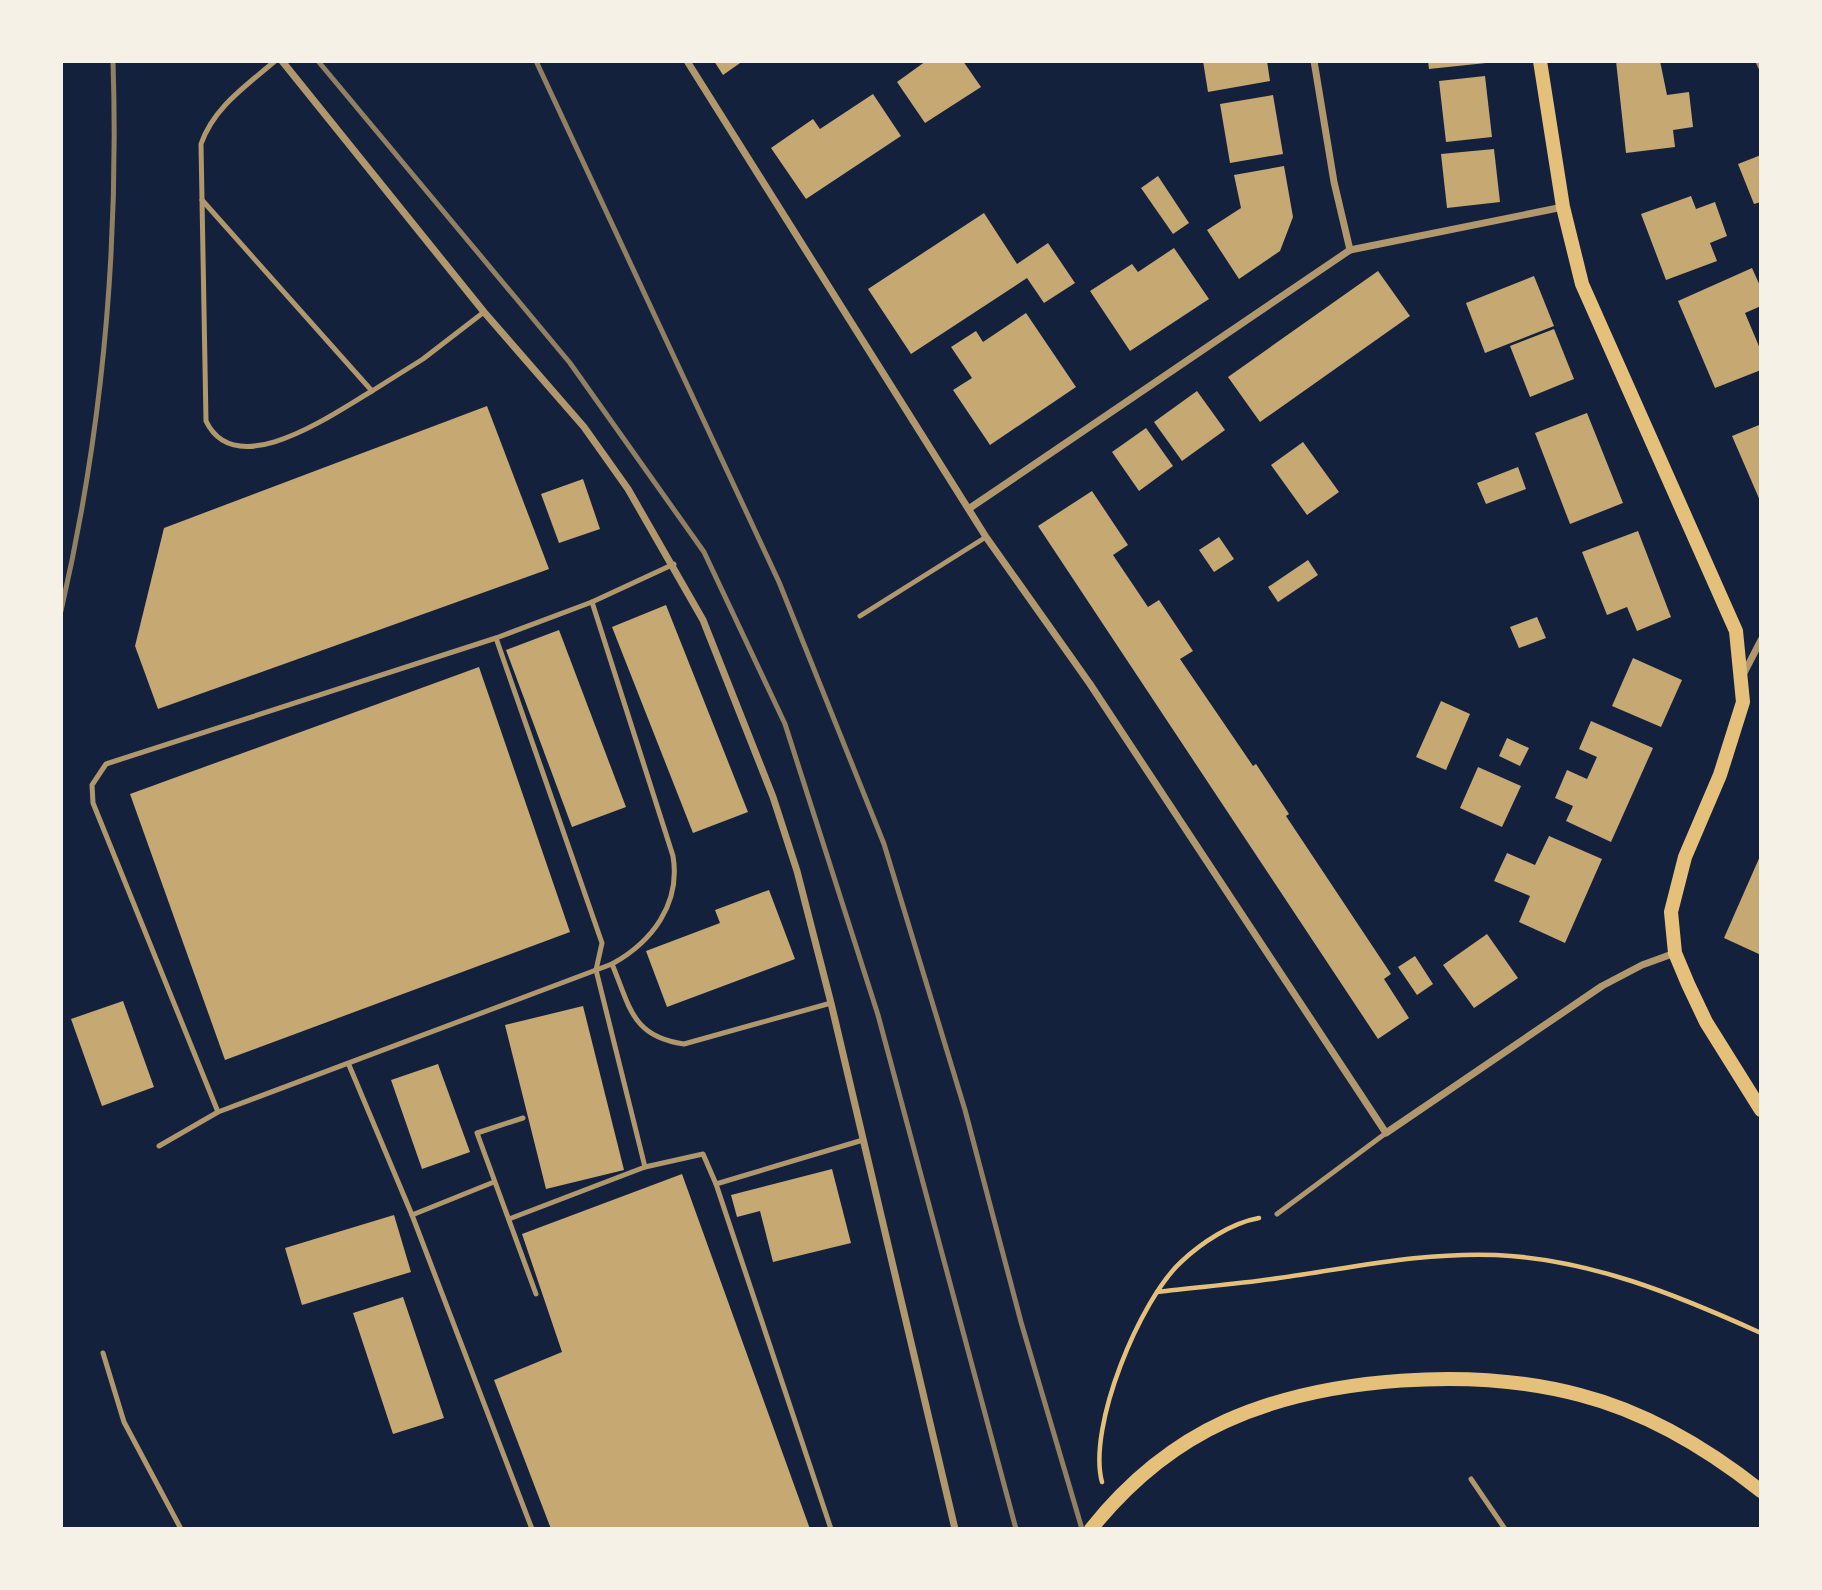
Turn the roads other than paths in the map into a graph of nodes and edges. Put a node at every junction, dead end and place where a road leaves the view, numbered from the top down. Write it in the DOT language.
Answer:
graph roads {
  1 [pos="275,61"];
  2 [pos="282,61"];
  3 [pos="687,61"];
  4 [pos="1314,61"];
  5 [pos="1540,61"];
  6 [pos="1759,61"];
  7 [pos="1761,66"];
  8 [pos="202,200"];
  9 [pos="1563,207"];
  10 [pos="1350,250"];
  11 [pos="484,312"];
  12 [pos="372,391"];
  13 [pos="970,508"];
  14 [pos="986,537"];
  15 [pos="674,564"];
  16 [pos="592,602"];
  17 [pos="860,616"];
  18 [pos="496,638"];
  19 [pos="1761,640"];
  20 [pos="1742,676"];
  21 [pos="1675,953"];
  22 [pos="612,964"];
  23 [pos="596,970"];
  24 [pos="831,1003"];
  25 [pos="349,1065"];
  26 [pos="1761,1110"];
  27 [pos="218,1112"];
  28 [pos="523,1118"];
  29 [pos="1386,1133"];
  30 [pos="863,1140"];
  31 [pos="159,1146"];
  32 [pos="645,1167"];
  33 [pos="494,1182"];
  34 [pos="716,1184"];
  35 [pos="1277,1214"];
  36 [pos="412,1215"];
  37 [pos="509,1219"];
  38 [pos="536,1294"];
  39 [pos="103,1353"];
  40 [pos="1471,1479"];
  41 [pos="1761,1491"];
  42 [pos="181,1529"];
  43 [pos="532,1529"];
  44 [pos="831,1529"];
  45 [pos="955,1529"];
  46 [pos="1091,1529"];
  47 [pos="1505,1529"];
  1 -- 8 [label="lane"];
  2 -- 11 [label="street"];
  3 -- 13 [label="street"];
  4 -- 10 [label="street"];
  5 -- 9 [label="main road"];
  6 -- 7 [label="street"];
  8 -- 12 [label="lane"];
  8 -- 12 [label="lane"];
  9 -- 10 [label="street"];
  9 -- 20 [label="main road"];
  10 -- 13 [label="street"];
  11 -- 12 [label="lane"];
  11 -- 15 [label="street"];
  13 -- 14 [label="street"];
  14 -- 17 [label="lane"];
  14 -- 29 [label="street"];
  15 -- 16 [label="lane"];
  15 -- 24 [label="street"];
  16 -- 18 [label="lane"];
  16 -- 22 [label="lane"];
  18 -- 23 [label="lane"];
  18 -- 27 [label="lane"];
  19 -- 20 [label="street"];
  20 -- 21 [label="main road"];
  21 -- 26 [label="main road"];
  21 -- 29 [label="street"];
  22 -- 23 [label="lane"];
  22 -- 24 [label="lane"];
  23 -- 25 [label="lane"];
  23 -- 32 [label="lane"];
  24 -- 30 [label="street"];
  25 -- 27 [label="lane"];
  25 -- 36 [label="lane"];
  27 -- 31 [label="lane"];
  28 -- 33 [label="lane"];
  29 -- 35 [label="lane"];
  30 -- 34 [label="lane"];
  30 -- 45 [label="street"];
  32 -- 34 [label="lane"];
  32 -- 37 [label="lane"];
  33 -- 36 [label="lane"];
  33 -- 37 [label="lane"];
  34 -- 44 [label="lane"];
  36 -- 43 [label="lane"];
  37 -- 38 [label="lane"];
  39 -- 42 [label="lane"];
  40 -- 47 [label="lane"];
  41 -- 46 [label="main road"];
}
